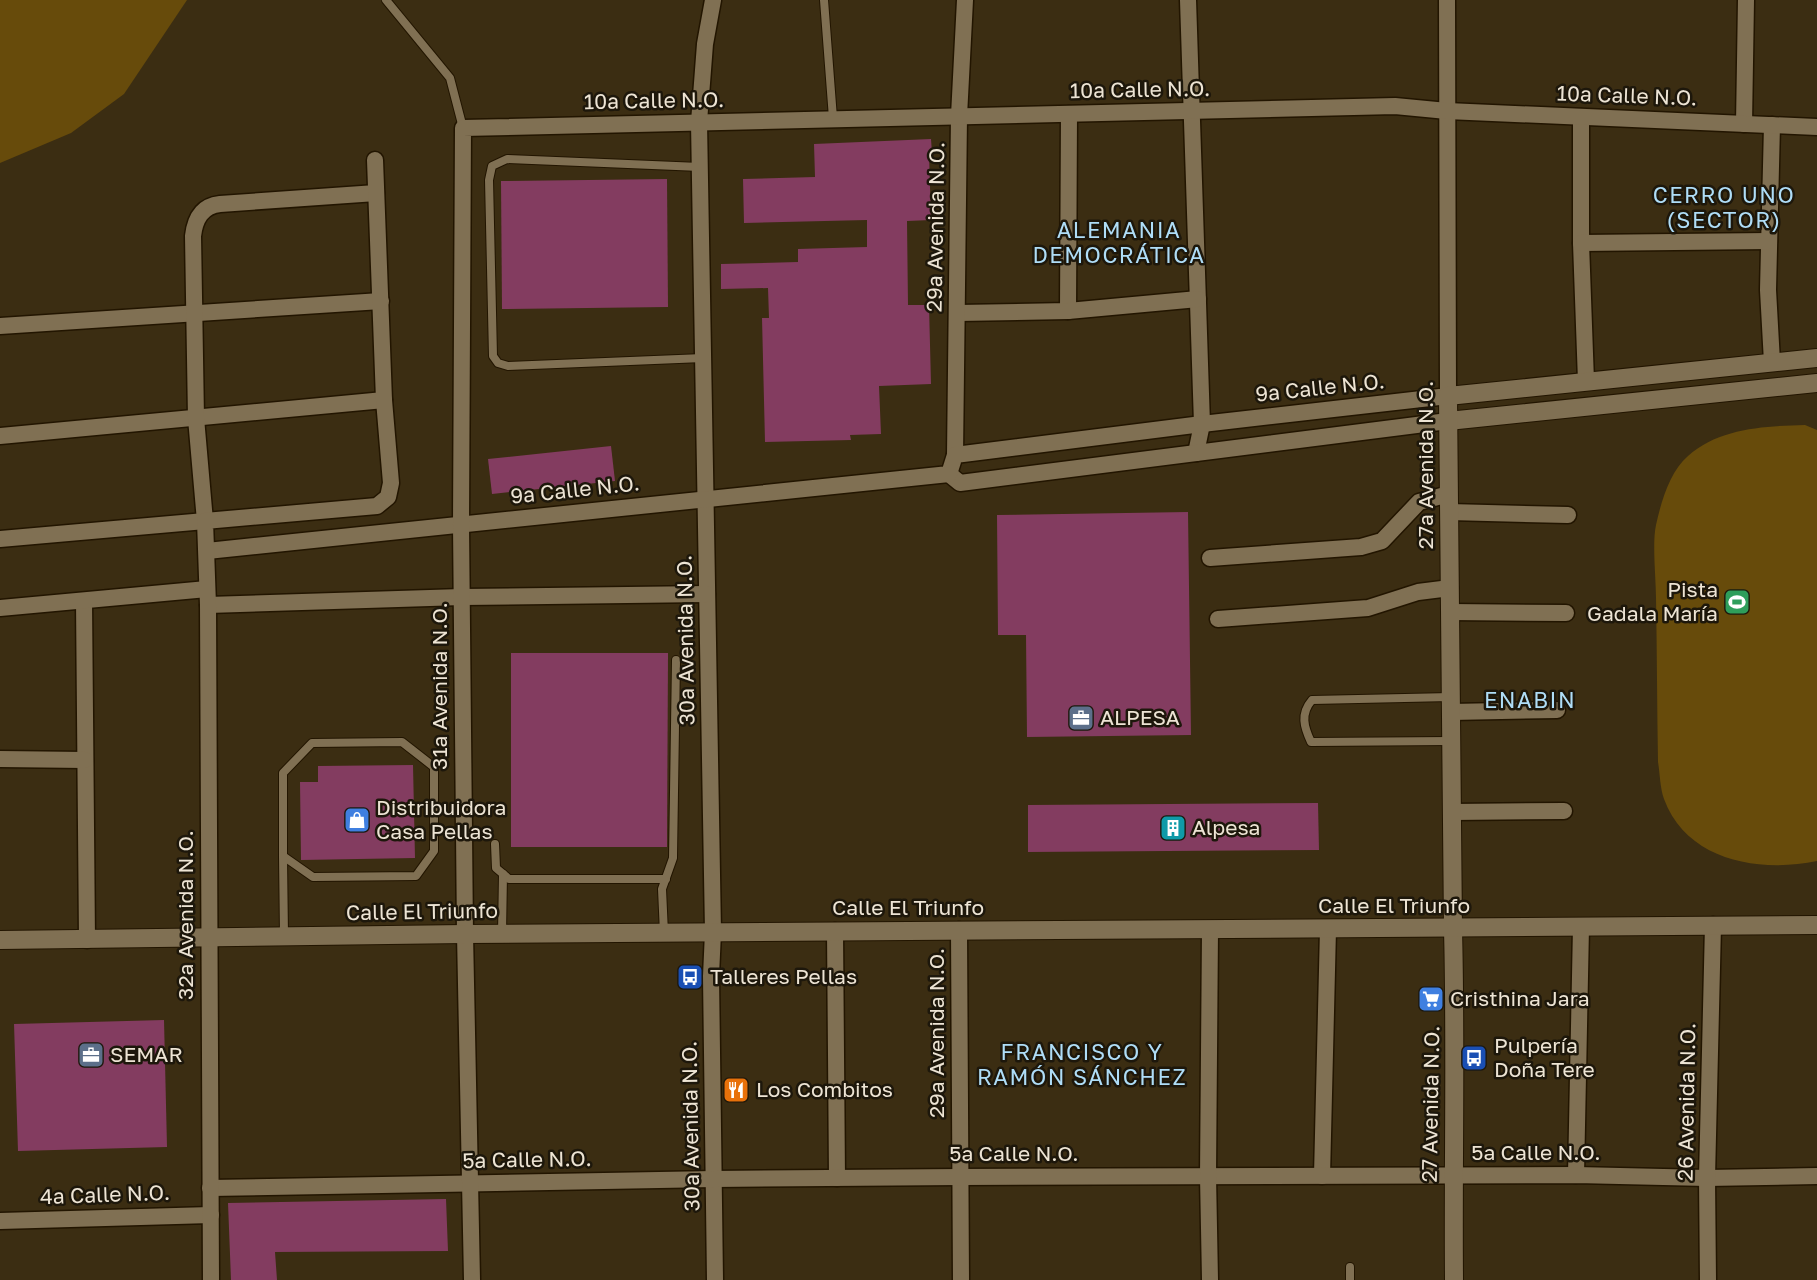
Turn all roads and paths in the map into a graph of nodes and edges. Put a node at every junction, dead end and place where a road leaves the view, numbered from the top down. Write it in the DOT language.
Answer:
graph roads {
  1 [pos="386,0"];
  2 [pos="713,0"];
  3 [pos="824,0"];
  4 [pos="965,0"];
  5 [pos="1188,0"];
  6 [pos="1447,0"];
  7 [pos="1746,0"];
  8 [pos="1191,111"];
  9 [pos="1447,111"];
  10 [pos="1069,114"];
  11 [pos="959,116"];
  12 [pos="1581,117"];
  13 [pos="833,118"];
  14 [pos="699,122"];
  15 [pos="1744,124"];
  16 [pos="1772,125"];
  17 [pos="1817,127"];
  18 [pos="464,128"];
  19 [pos="375,160"];
  20 [pos="700,167"];
  21 [pos="376,193"];
  22 [pos="1769,241"];
  23 [pos="1581,243"];
  24 [pos="1198,299"];
  25 [pos="381,301"];
  26 [pos="1068,311"];
  27 [pos="194,312"];
  28 [pos="958,313"];
  29 [pos="0,326"];
  30 [pos="703,358"];
  31 [pos="1817,358"];
  32 [pos="1772,362"];
  33 [pos="1586,381"];
  34 [pos="1817,383"];
  35 [pos="1448,396"];
  36 [pos="384,400"];
  37 [pos="196,418"];
  38 [pos="1448,421"];
  39 [pos="1202,424"];
  40 [pos="0,436"];
  41 [pos="1196,453"];
  42 [pos="955,455"];
  43 [pos="949,474"];
  44 [pos="707,499"];
  45 [pos="1449,503"];
  46 [pos="1568,515"];
  47 [pos="205,521"];
  48 [pos="461,525"];
  49 [pos="0,539"];
  50 [pos="207,551"];
  51 [pos="1210,558"];
  52 [pos="1450,588"];
  53 [pos="707,594"];
  54 [pos="208,597"];
  55 [pos="462,597"];
  56 [pos="84,601"];
  57 [pos="0,608"];
  58 [pos="1450,612"];
  59 [pos="1566,613"];
  60 [pos="1218,620"];
  61 [pos="676,660"];
  62 [pos="1451,704"];
  63 [pos="1557,710"];
  64 [pos="1451,741"];
  65 [pos="0,759"];
  66 [pos="85,760"];
  67 [pos="1564,811"];
  68 [pos="1452,812"];
  69 [pos="495,844"];
  70 [pos="283,856"];
  71 [pos="503,874"];
  72 [pos="666,879"];
  73 [pos="1817,925"];
  74 [pos="1713,926"];
  75 [pos="1581,927"];
  76 [pos="1328,929"];
  77 [pos="1453,929"];
  78 [pos="959,930"];
  79 [pos="1210,930"];
  80 [pos="835,931"];
  81 [pos="713,932"];
  82 [pos="664,933"];
  83 [pos="465,934"];
  84 [pos="502,934"];
  85 [pos="284,936"];
  86 [pos="208,937"];
  87 [pos="0,940"];
  88 [pos="87,940"];
  89 [pos="1453,1175"];
  90 [pos="1576,1175"];
  91 [pos="1208,1176"];
  92 [pos="1322,1176"];
  93 [pos="1817,1176"];
  94 [pos="961,1177"];
  95 [pos="837,1178"];
  96 [pos="1707,1178"];
  97 [pos="714,1179"];
  98 [pos="470,1184"];
  99 [pos="210,1188"];
  100 [pos="211,1215"];
  101 [pos="0,1221"];
  102 [pos="1350,1267"];
  103 [pos="211,1280"];
  104 [pos="472,1280"];
  105 [pos="715,1280"];
  106 [pos="961,1280"];
  107 [pos="1210,1280"];
  108 [pos="1350,1280"];
  109 [pos="1454,1280"];
  110 [pos="1708,1280"];
  1 -- 18 [label="lane"];
  2 -- 14 [label="street, 30a Avenida N.O."];
  3 -- 13 [label="lane"];
  4 -- 11 [label="street, 29a Avenida N.O."];
  5 -- 8 [label="street"];
  6 -- 9 [label="street, 27a Avenida N.O."];
  7 -- 15 [label="street"];
  8 -- 9 [label="street, 10a Calle N.O."];
  8 -- 10 [label="street, 10a Calle N.O."];
  8 -- 24 [label="street"];
  9 -- 12 [label="street, 10a Calle N.O."];
  9 -- 35 [label="street, 27a Avenida N.O."];
  10 -- 11 [label="street, 10a Calle N.O."];
  10 -- 26 [label="street"];
  11 -- 13 [label="street, 10a Calle N.O."];
  11 -- 28 [label="street, 29a Avenida N.O."];
  12 -- 15 [label="street, 10a Calle N.O."];
  12 -- 23 [label="street"];
  13 -- 14 [label="street, 10a Calle N.O."];
  14 -- 18 [label="street, 10a Calle N.O."];
  14 -- 20 [label="street, 30a Avenida N.O."];
  15 -- 16 [label="street, 10a Calle N.O."];
  16 -- 17 [label="street, 10a Calle N.O."];
  16 -- 22 [label="street"];
  18 -- 48 [label="street, 31a Avenida N.O."];
  19 -- 21 [label="street"];
  20 -- 30 [label="street, 30a Avenida N.O."];
  20 -- 30 [label="lane"];
  21 -- 25 [label="street"];
  21 -- 27 [label="street, 32a Avenida N.O."];
  22 -- 23 [label="street"];
  22 -- 32 [label="street"];
  23 -- 33 [label="street"];
  24 -- 26 [label="street"];
  24 -- 39 [label="street"];
  25 -- 27 [label="street"];
  25 -- 36 [label="street"];
  26 -- 28 [label="street"];
  27 -- 29 [label="street"];
  27 -- 37 [label="street, 32a Avenida N.O."];
  28 -- 42 [label="street, 29a Avenida N.O."];
  30 -- 44 [label="street, 30a Avenida N.O."];
  31 -- 32 [label="main road, 9a Calle N.O."];
  32 -- 33 [label="main road, 9a Calle N.O."];
  33 -- 35 [label="main road, 9a Calle N.O."];
  34 -- 38 [label="main road, 9a Calle N.O."];
  35 -- 38 [label="main road, 27a Avenida N.O."];
  35 -- 39 [label="street, 9a Calle N.O."];
  36 -- 37 [label="street"];
  36 -- 47 [label="street"];
  37 -- 40 [label="street"];
  37 -- 47 [label="street, 32a Avenida N.O."];
  38 -- 41 [label="street, 9a Calle N.O."];
  38 -- 45 [label="main road, 27a Avenida N.O."];
  39 -- 41 [label="street"];
  39 -- 42 [label="street, 9a Calle N.O."];
  41 -- 43 [label="street, 9a Calle N.O."];
  42 -- 43 [label="street"];
  43 -- 44 [label="street, 9a Calle N.O."];
  44 -- 48 [label="street, 9a Calle N.O."];
  44 -- 53 [label="street, 30a Avenida N.O."];
  45 -- 46 [label="street"];
  45 -- 51 [label="street"];
  45 -- 52 [label="main road, 27a Avenida N.O."];
  47 -- 49 [label="street"];
  47 -- 50 [label="street, 32a Avenida N.O."];
  48 -- 50 [label="street, 9a Calle N.O."];
  48 -- 55 [label="street, 31a Avenida N.O."];
  50 -- 54 [label="street, 32a Avenida N.O."];
  52 -- 58 [label="main road, 27a Avenida N.O."];
  52 -- 60 [label="street"];
  53 -- 55 [label="street"];
  53 -- 81 [label="street, 30a Avenida N.O."];
  54 -- 55 [label="street"];
  54 -- 56 [label="street"];
  54 -- 86 [label="street, 32a Avenida N.O."];
  55 -- 83 [label="street, 31a Avenida N.O."];
  56 -- 57 [label="street"];
  56 -- 66 [label="street"];
  58 -- 59 [label="street"];
  58 -- 62 [label="main road, 27a Avenida N.O."];
  61 -- 72 [label="lane"];
  62 -- 63 [label="street"];
  62 -- 64 [label="main road, 27a Avenida N.O."];
  62 -- 64 [label="lane"];
  64 -- 68 [label="main road, 27a Avenida N.O."];
  65 -- 66 [label="street"];
  66 -- 88 [label="street"];
  67 -- 68 [label="street"];
  68 -- 77 [label="main road, 27a Avenida N.O."];
  69 -- 71 [label="lane"];
  70 -- 70 [label="lane"];
  70 -- 85 [label="lane"];
  71 -- 72 [label="lane"];
  71 -- 84 [label="lane"];
  72 -- 82 [label="lane"];
  73 -- 74 [label="main road, Calle El Triunfo"];
  74 -- 75 [label="main road, Calle El Triunfo"];
  74 -- 96 [label="street, 26 Avenida N.O."];
  75 -- 77 [label="main road, Calle El Triunfo"];
  75 -- 90 [label="street"];
  76 -- 77 [label="main road, Calle El Triunfo"];
  76 -- 79 [label="main road, Calle El Triunfo"];
  76 -- 92 [label="street"];
  77 -- 89 [label="main road, 27 Avenida N.O."];
  78 -- 79 [label="main road, Calle El Triunfo"];
  78 -- 80 [label="main road, Calle El Triunfo"];
  78 -- 94 [label="street, 29a Avenida N.O."];
  79 -- 91 [label="street"];
  80 -- 81 [label="main road, Calle El Triunfo"];
  80 -- 95 [label="street"];
  81 -- 82 [label="main road, Calle El Triunfo"];
  81 -- 97 [label="street, 30a Avenida N.O."];
  82 -- 84 [label="main road, Calle El Triunfo"];
  83 -- 84 [label="main road, Calle El Triunfo"];
  83 -- 85 [label="main road, Calle El Triunfo"];
  83 -- 98 [label="street, 31a Avenida N.O."];
  85 -- 86 [label="main road, Calle El Triunfo"];
  86 -- 88 [label="main road, Calle El Triunfo"];
  86 -- 99 [label="street, 32a Avenida N.O."];
  87 -- 88 [label="main road, Calle El Triunfo"];
  89 -- 90 [label="street, 5a Calle N.O."];
  89 -- 92 [label="street, 5a Calle N.O."];
  89 -- 109 [label="main road, 27 Avenida N.O."];
  90 -- 96 [label="street, 5a Calle N.O."];
  91 -- 92 [label="street, 5a Calle N.O."];
  91 -- 94 [label="street, 5a Calle N.O."];
  91 -- 107 [label="street"];
  93 -- 96 [label="street, 5a Calle N.O."];
  94 -- 95 [label="street, 5a Calle N.O."];
  94 -- 106 [label="street, 29a Avenida N.O."];
  95 -- 97 [label="street, 5a Calle N.O."];
  96 -- 110 [label="street, 26 Avenida N.O."];
  97 -- 98 [label="street, 5a Calle N.O."];
  97 -- 105 [label="street, 30a Avenida N.O."];
  98 -- 99 [label="street, 5a Calle N.O."];
  98 -- 104 [label="street, 31a Avenida N.O."];
  99 -- 100 [label="street, 32a Avenida N.O."];
  100 -- 101 [label="street, 4a Calle N.O."];
  100 -- 103 [label="street, 32a Avenida N.O."];
  102 -- 108 [label="lane"];
}
